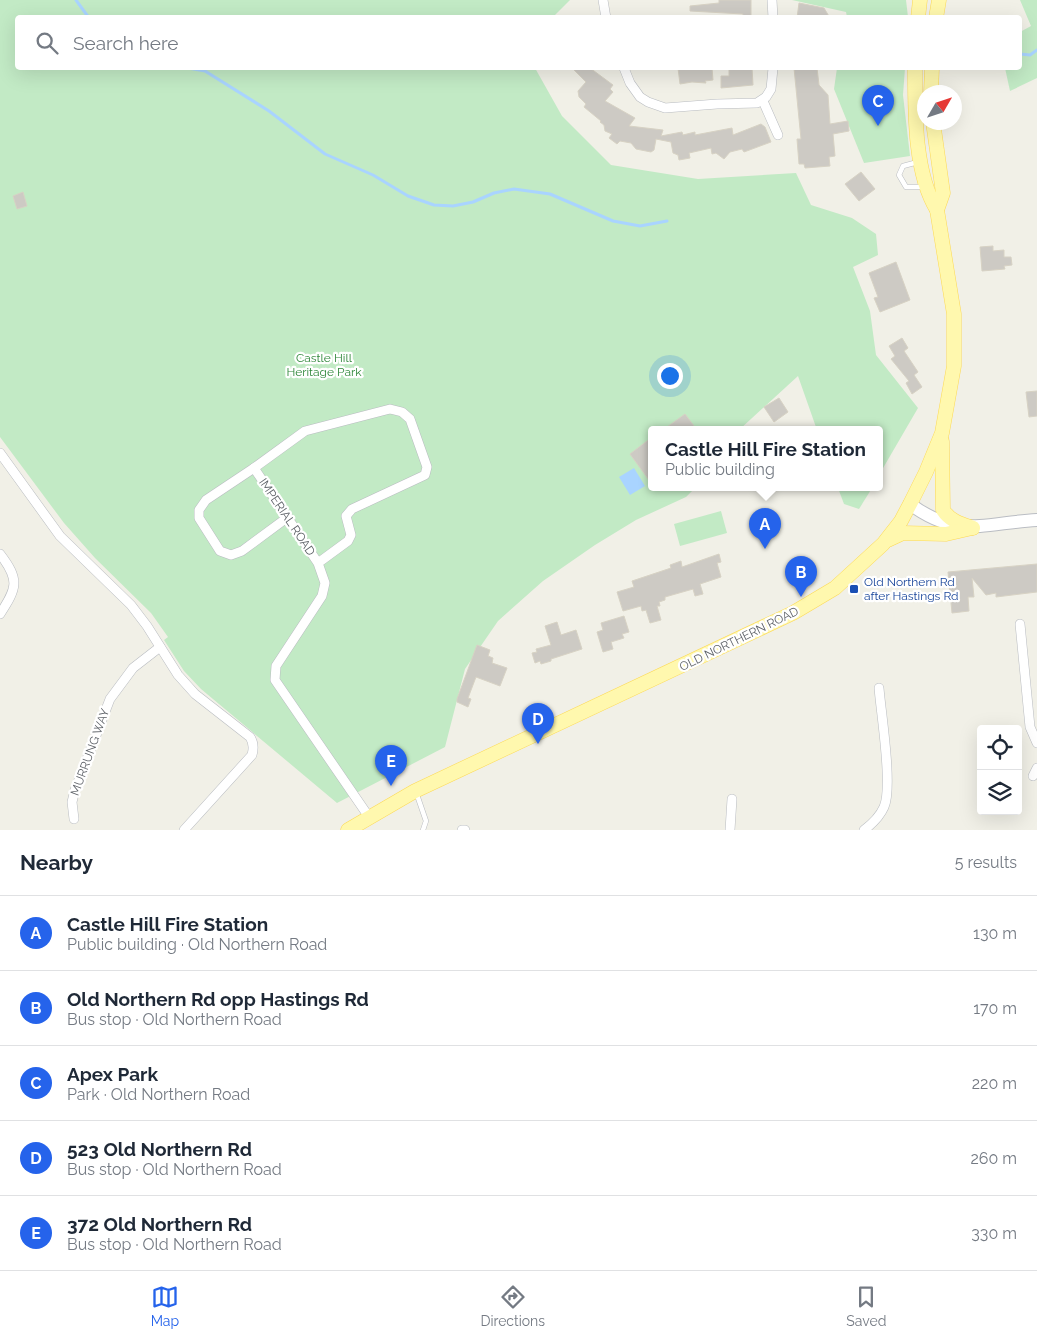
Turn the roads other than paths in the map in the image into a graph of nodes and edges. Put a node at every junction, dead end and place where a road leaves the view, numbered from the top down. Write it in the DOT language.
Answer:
graph roads {
  1 [pos="603,0"];
  2 [pos="772,0"];
  3 [pos="920,0"];
  4 [pos="939,0"];
  5 [pos="606,15"];
  6 [pos="773,15"];
  7 [pos="918,15"];
  8 [pos="936,15"];
  9 [pos="625,70"];
  10 [pos="773,70"];
  11 [pos="914,70"];
  12 [pos="932,70"];
  13 [pos="931,85"];
  14 [pos="763,101"];
  15 [pos="934,130"];
  16 [pos="778,135"];
  17 [pos="922,161"];
  18 [pos="927,187"];
  19 [pos="937,210"];
  20 [pos="942,433"];
  21 [pos="0,454"];
  22 [pos="254,468"];
  23 [pos="910,504"];
  24 [pos="288,517"];
  25 [pos="1037,520"];
  26 [pos="972,528"];
  27 [pos="883,544"];
  28 [pos="0,554"];
  29 [pos="318,563"];
  30 [pos="0,614"];
  31 [pos="1020,624"];
  32 [pos="160,646"];
  33 [pos="879,688"];
  34 [pos="1037,743"];
  35 [pos="415,791"];
  36 [pos="732,799"];
  37 [pos="368,818"];
  38 [pos="74,819"];
  39 [pos="184,830"];
  40 [pos="348,830"];
  41 [pos="423,830"];
  42 [pos="730,830"];
  43 [pos="864,830"];
  1 -- 5 [label="street"];
  2 -- 6 [label="street"];
  3 -- 7 [label="main road"];
  4 -- 8 [label="main road"];
  9 -- 14 [label="street"];
  10 -- 14 [label="street"];
  11 -- 17 [label="main road, OLD NORTHERN ROAD"];
  12 -- 13 [label="main road"];
  14 -- 16 [label="street"];
  15 -- 19 [label="main road, OLD NORTHERN ROAD"];
  17 -- 18 [label="main road, OLD NORTHERN ROAD"];
  17 -- 18 [label="lane"];
  18 -- 19 [label="main road, OLD NORTHERN ROAD"];
  19 -- 20 [label="main road, OLD NORTHERN ROAD"];
  20 -- 23 [label="main road, OLD NORTHERN ROAD"];
  20 -- 26 [label="main road"];
  21 -- 32 [label="street"];
  22 -- 24 [label="street, IMPERIAL ROAD"];
  22 -- 24 [label="street"];
  22 -- 29 [label="street, IMPERIAL ROAD"];
  23 -- 26 [label="main road"];
  23 -- 27 [label="main road, OLD NORTHERN ROAD"];
  24 -- 29 [label="street, IMPERIAL ROAD"];
  25 -- 26 [label="main road"];
  26 -- 27 [label="main road"];
  27 -- 35 [label="main road, OLD NORTHERN ROAD"];
  28 -- 30 [label="street"];
  29 -- 37 [label="street, IMPERIAL ROAD"];
  31 -- 34 [label="street"];
  32 -- 38 [label="street, MURRUNG WAY"];
  32 -- 39 [label="street"];
  33 -- 43 [label="street"];
  35 -- 37 [label="main road, OLD NORTHERN ROAD"];
  35 -- 41 [label="lane"];
  36 -- 42 [label="street"];
  37 -- 40 [label="main road, OLD NORTHERN ROAD"];
}
